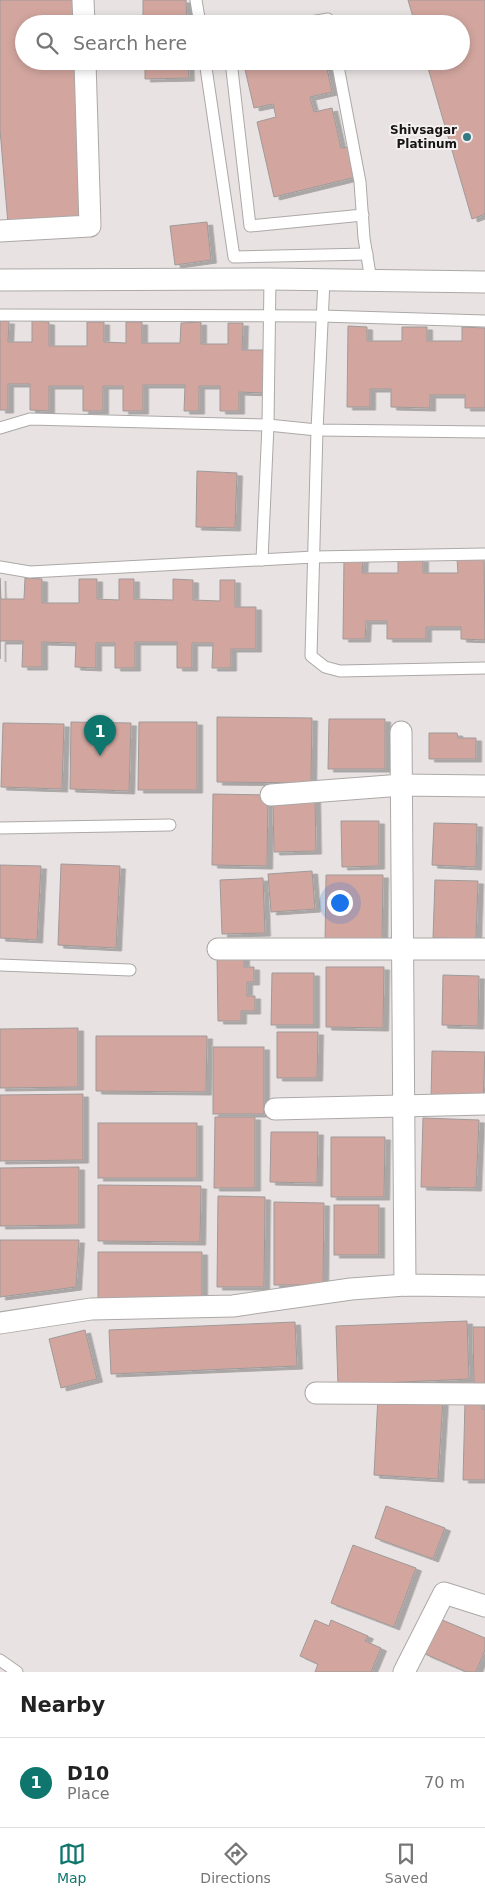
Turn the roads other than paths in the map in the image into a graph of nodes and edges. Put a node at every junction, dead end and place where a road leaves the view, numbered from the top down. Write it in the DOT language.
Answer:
graph roads {
  1 [pos="83,0"];
  2 [pos="196,0"];
  3 [pos="84,15"];
  4 [pos="198,15"];
  5 [pos="85,70"];
  6 [pos="206,70"];
  7 [pos="232,70"];
  8 [pos="339,70"];
  9 [pos="363,215"];
  10 [pos="0,232"];
  11 [pos="367,254"];
  12 [pos="270,279"];
  13 [pos="0,280"];
  14 [pos="324,280"];
  15 [pos="371,280"];
  16 [pos="485,282"];
  17 [pos="0,315"];
  18 [pos="322,316"];
  19 [pos="270,317"];
  20 [pos="485,321"];
  21 [pos="268,425"];
  22 [pos="0,428"];
  23 [pos="317,430"];
  24 [pos="485,432"];
  25 [pos="485,554"];
  26 [pos="314,556"];
  27 [pos="262,560"];
  28 [pos="0,567"];
  29 [pos="485,668"];
  30 [pos="401,732"];
  31 [pos="402,784"];
  32 [pos="485,786"];
  33 [pos="271,795"];
  34 [pos="170,825"];
  35 [pos="0,828"];
  36 [pos="218,948"];
  37 [pos="485,949"];
  38 [pos="402,950"];
  39 [pos="0,965"];
  40 [pos="130,970"];
  41 [pos="485,1104"];
  42 [pos="404,1105"];
  43 [pos="275,1109"];
  44 [pos="405,1284"];
  45 [pos="485,1286"];
  46 [pos="0,1323"];
  47 [pos="316,1393"];
  48 [pos="485,1394"];
  49 [pos="485,1606"];
  50 [pos="0,1660"];
  51 [pos="17,1672"];
  52 [pos="404,1672"];
  1 -- 3 [label="street"];
  2 -- 4 [label="lane"];
  5 -- 10 [label="street"];
  6 -- 11 [label="lane"];
  7 -- 9 [label="lane"];
  8 -- 9 [label="lane"];
  9 -- 11 [label="lane"];
  11 -- 15 [label="lane"];
  12 -- 13 [label="street"];
  12 -- 14 [label="street"];
  12 -- 19 [label="lane"];
  14 -- 15 [label="street"];
  14 -- 18 [label="lane"];
  15 -- 16 [label="street"];
  17 -- 19 [label="lane"];
  18 -- 19 [label="lane"];
  18 -- 20 [label="lane"];
  18 -- 23 [label="lane"];
  19 -- 21 [label="lane"];
  21 -- 22 [label="lane"];
  21 -- 23 [label="lane"];
  21 -- 27 [label="lane"];
  23 -- 24 [label="lane"];
  23 -- 26 [label="lane"];
  25 -- 26 [label="lane"];
  26 -- 27 [label="lane"];
  26 -- 29 [label="lane"];
  27 -- 28 [label="lane"];
  30 -- 31 [label="street"];
  31 -- 32 [label="street"];
  31 -- 33 [label="street"];
  31 -- 38 [label="street"];
  34 -- 35 [label="lane"];
  36 -- 38 [label="street"];
  37 -- 38 [label="street"];
  38 -- 42 [label="street"];
  39 -- 40 [label="lane"];
  41 -- 42 [label="street"];
  42 -- 43 [label="street"];
  42 -- 44 [label="street"];
  44 -- 45 [label="street"];
  44 -- 46 [label="street"];
  47 -- 48 [label="street"];
  49 -- 52 [label="street"];
  50 -- 51 [label="lane"];
}
